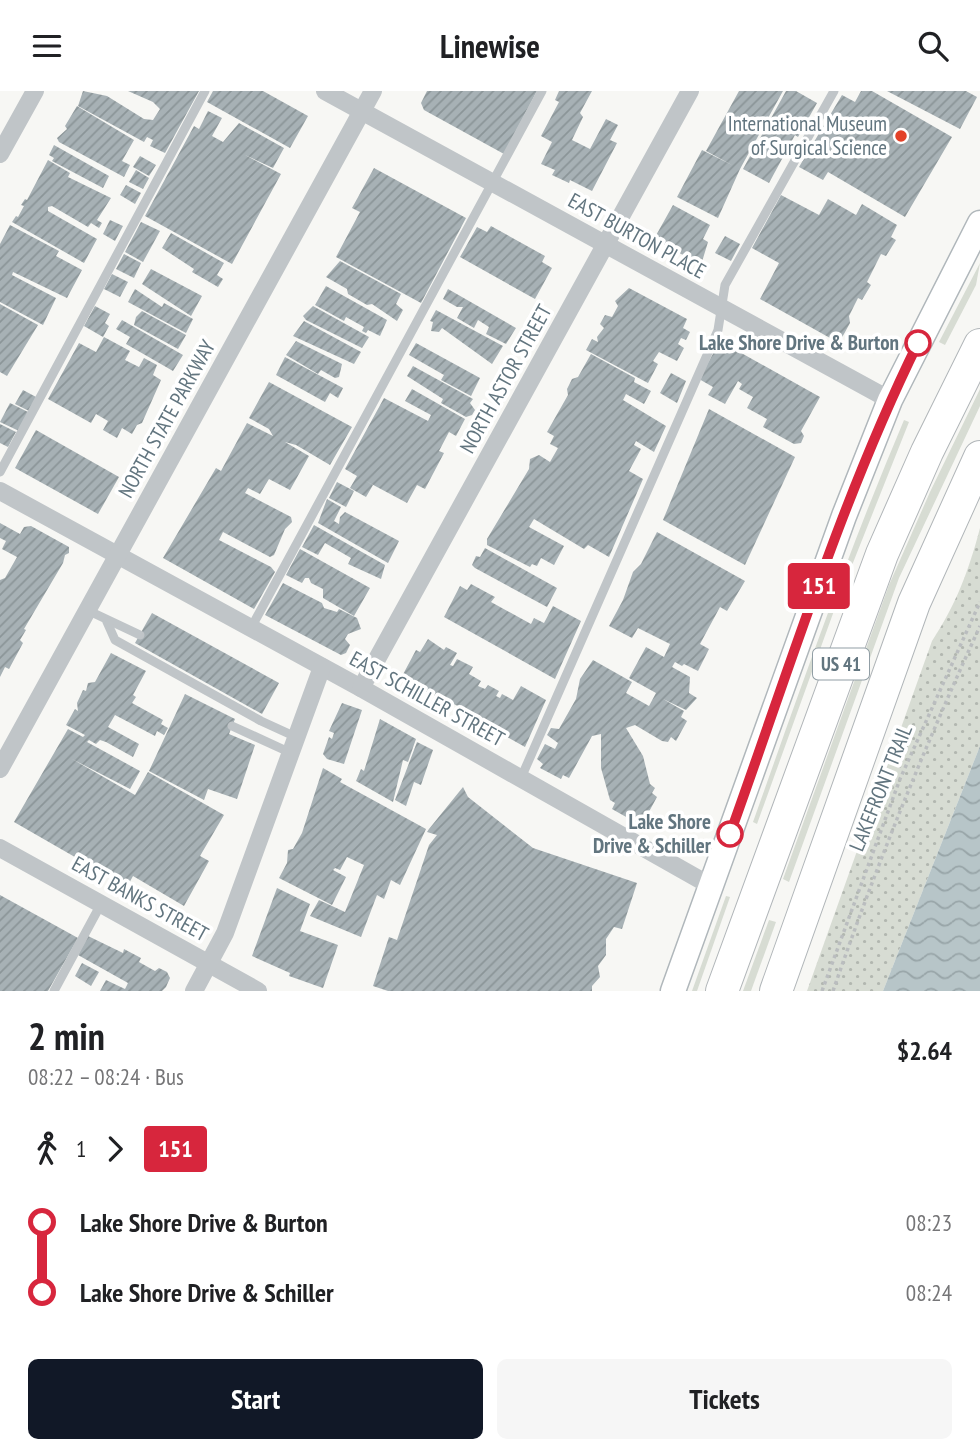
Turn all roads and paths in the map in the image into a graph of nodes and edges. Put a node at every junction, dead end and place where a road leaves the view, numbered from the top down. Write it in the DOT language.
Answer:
graph roads {
  1 [pos="35,91"];
  2 [pos="205,91"];
  3 [pos="325,91"];
  4 [pos="373,91"];
  5 [pos="542,91"];
  6 [pos="690,91"];
  7 [pos="834,91"];
  8 [pos="362,111"];
  9 [pos="0,154"];
  10 [pos="493,183"];
  11 [pos="980,223"];
  12 [pos="606,244"];
  13 [pos="721,308"];
  14 [pos="980,345"];
  15 [pos="890,400"];
  16 [pos="980,457"];
  17 [pos="0,472"];
  18 [pos="0,491"];
  19 [pos="118,555"];
  20 [pos="980,601"];
  21 [pos="87,610"];
  22 [pos="107,622"];
  23 [pos="980,626"];
  24 [pos="251,628"];
  25 [pos="140,635"];
  26 [pos="322,667"];
  27 [pos="361,688"];
  28 [pos="232,726"];
  29 [pos="293,745"];
  30 [pos="0,769"];
  31 [pos="521,778"];
  32 [pos="0,848"];
  33 [pos="712,886"];
  34 [pos="101,904"];
  35 [pos="208,963"];
  36 [pos="54,991"];
  37 [pos="194,991"];
  38 [pos="258,991"];
  39 [pos="673,991"];
  40 [pos="722,991"];
  41 [pos="776,991"];
  42 [pos="822,991"];
  43 [pos="833,991"];
  1 -- 9 [label="street"];
  2 -- 17 [label="lane"];
  3 -- 8 [label="street, EAST BURTON PLACE"];
  4 -- 8 [label="street, NORTH STATE PARKWAY"];
  5 -- 10 [label="lane"];
  6 -- 12 [label="street, NORTH ASTOR STREET"];
  7 -- 13 [label="lane"];
  8 -- 10 [label="street, EAST BURTON PLACE"];
  8 -- 19 [label="street, NORTH STATE PARKWAY"];
  10 -- 12 [label="street, EAST BURTON PLACE"];
  10 -- 24 [label="lane"];
  11 -- 15 [label="main road"];
  12 -- 13 [label="street, EAST BURTON PLACE"];
  12 -- 27 [label="street, NORTH ASTOR STREET"];
  13 -- 15 [label="street, EAST BURTON PLACE"];
  13 -- 31 [label="lane"];
  14 -- 40 [label="highway, US 41"];
  15 -- 33 [label="main road"];
  16 -- 41 [label="highway, US 41"];
  18 -- 19 [label="street, EAST SCHILLER STREET"];
  19 -- 21 [label="street, NORTH STATE PARKWAY"];
  19 -- 24 [label="street, EAST SCHILLER STREET"];
  20 -- 42 [label="path, LAKEFRONT TRAIL"];
  21 -- 22 [label="lane"];
  21 -- 30 [label="street, NORTH STATE PARKWAY"];
  22 -- 25 [label="lane"];
  22 -- 29 [label="lane"];
  23 -- 43 [label="path, LAKEFRONT TRAIL"];
  24 -- 26 [label="street, EAST SCHILLER STREET"];
  26 -- 27 [label="street, EAST SCHILLER STREET"];
  26 -- 29 [label="street"];
  27 -- 31 [label="street, EAST SCHILLER STREET"];
  28 -- 29 [label="lane"];
  29 -- 35 [label="street"];
  31 -- 33 [label="street, EAST SCHILLER STREET"];
  32 -- 34 [label="street, EAST BANKS STREET"];
  33 -- 39 [label="main road"];
  34 -- 35 [label="street, EAST BANKS STREET"];
  34 -- 36 [label="lane"];
  35 -- 37 [label="street"];
  35 -- 38 [label="street, EAST BANKS STREET"];
}
